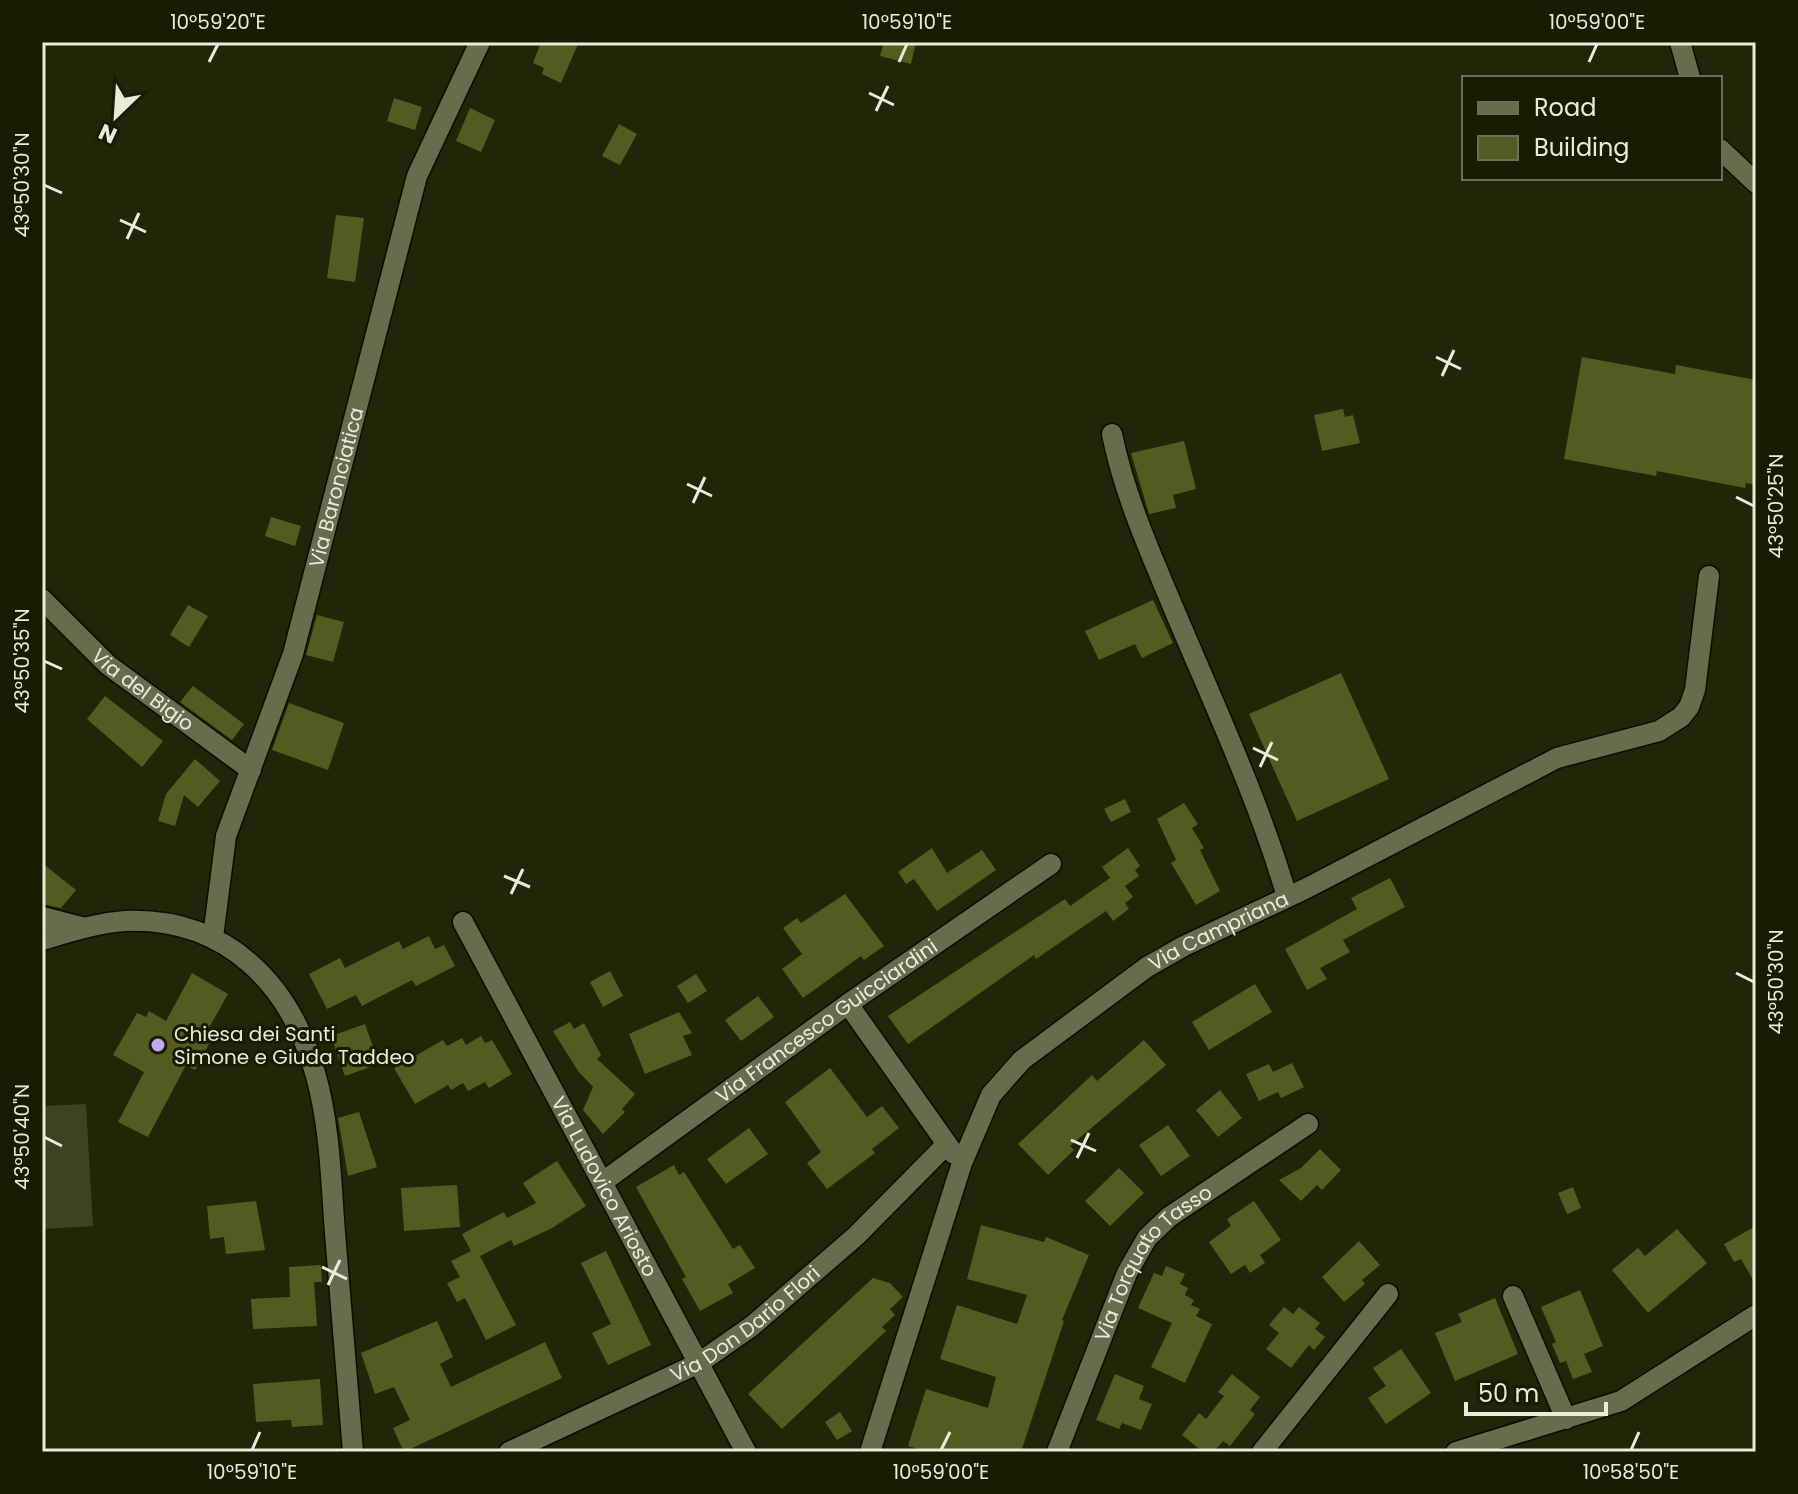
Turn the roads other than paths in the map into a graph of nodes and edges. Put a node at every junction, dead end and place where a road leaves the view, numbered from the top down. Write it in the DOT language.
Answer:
graph roads {
  1 [pos="480,42"];
  2 [pos="1680,42"];
  3 [pos="1689,76"];
  4 [pos="1722,151"];
  5 [pos="1756,183"];
  6 [pos="1112,434"];
  7 [pos="1709,576"];
  8 [pos="42,599"];
  9 [pos="251,770"];
  10 [pos="1051,864"];
  11 [pos="1287,897"];
  12 [pos="42,917"];
  13 [pos="463,922"];
  14 [pos="84,928"];
  15 [pos="213,937"];
  16 [pos="42,940"];
  17 [pos="848,1004"];
  18 [pos="1308,1124"];
  19 [pos="946,1145"];
  20 [pos="962,1163"];
  21 [pos="604,1181"];
  22 [pos="1388,1294"];
  23 [pos="1513,1296"];
  24 [pos="1756,1315"];
  25 [pos="699,1363"];
  26 [pos="1566,1419"];
  27 [pos="353,1452"];
  28 [pos="509,1452"];
  29 [pos="746,1452"];
  30 [pos="870,1452"];
  31 [pos="1057,1452"];
  32 [pos="1262,1452"];
  33 [pos="1456,1452"];
  1 -- 9 [label="street, Via Baronciatica"];
  2 -- 3 [label="street"];
  4 -- 5 [label="street"];
  6 -- 11 [label="street"];
  7 -- 11 [label="street, Via Campriana"];
  8 -- 9 [label="street, Via del Bigio"];
  9 -- 15 [label="street, Via Baronciatica"];
  10 -- 17 [label="street, Via Francesco Guicciardini"];
  11 -- 20 [label="street, Via Campriana"];
  12 -- 14 [label="street"];
  13 -- 21 [label="street, Via Ludovico Ariosto"];
  14 -- 15 [label="street"];
  14 -- 16 [label="street"];
  15 -- 27 [label="street"];
  17 -- 19 [label="street"];
  17 -- 21 [label="street, Via Francesco Guicciardini"];
  18 -- 31 [label="street, Via Torquato Tasso"];
  19 -- 20 [label="street"];
  19 -- 25 [label="street, Via Don Dario Flori"];
  20 -- 30 [label="street, Via Campriana"];
  21 -- 25 [label="street, Via Ludovico Ariosto"];
  22 -- 32 [label="street"];
  23 -- 26 [label="street"];
  24 -- 26 [label="street"];
  25 -- 28 [label="street, Via Don Dario Flori"];
  25 -- 29 [label="street, Via Ludovico Ariosto"];
  26 -- 33 [label="street"];
}
